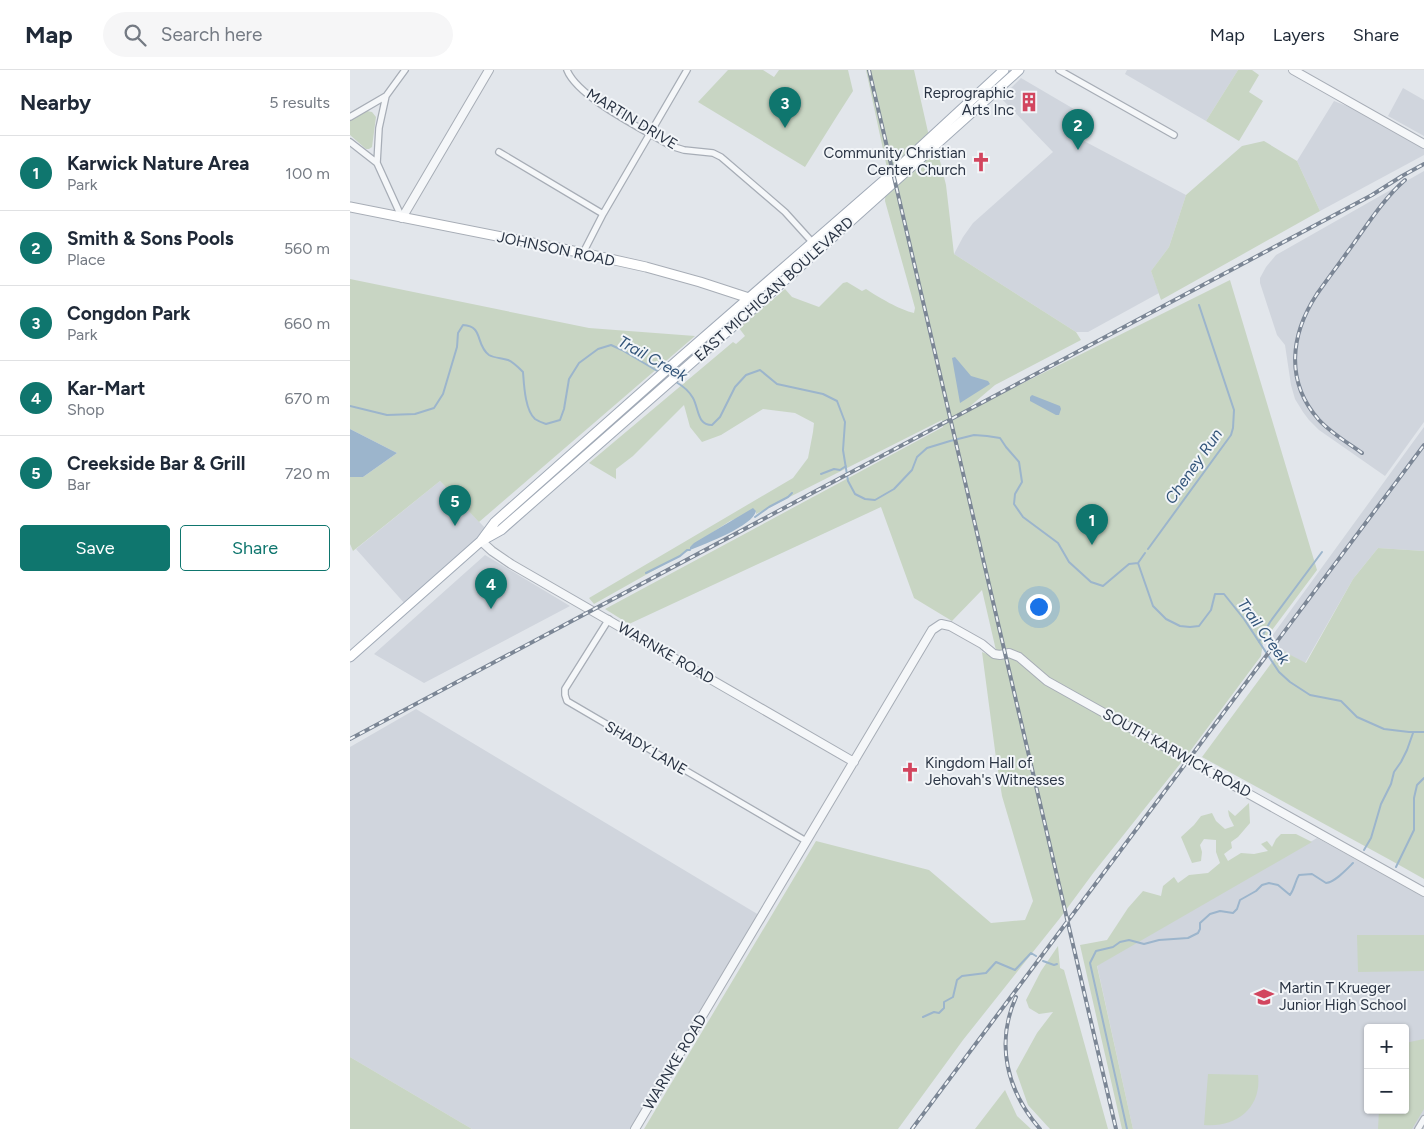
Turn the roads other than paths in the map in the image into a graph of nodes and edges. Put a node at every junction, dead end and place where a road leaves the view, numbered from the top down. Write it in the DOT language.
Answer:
graph roads {
  1 [pos="404,70"];
  2 [pos="490,70"];
  3 [pos="567,70"];
  4 [pos="687,70"];
  5 [pos="1004,70"];
  6 [pos="1018,70"];
  7 [pos="1059,70"];
  8 [pos="1293,70"];
  9 [pos="386,96"];
  10 [pos="350,117"];
  11 [pos="651,134"];
  12 [pos="1174,135"];
  13 [pos="350,142"];
  14 [pos="1424,144"];
  15 [pos="499,152"];
  16 [pos="376,163"];
  17 [pos="350,207"];
  18 [pos="603,214"];
  19 [pos="402,218"];
  20 [pos="816,246"];
  21 [pos="583,253"];
  22 [pos="749,298"];
  23 [pos="756,306"];
  24 [pos="481,541"];
  25 [pos="609,620"];
  26 [pos="932,630"];
  27 [pos="350,657"];
  28 [pos="854,762"];
  29 [pos="806,841"];
  30 [pos="1424,892"];
  31 [pos="1424,1119"];
  32 [pos="635,1129"];
  33 [pos="1418,1129"];
  1 -- 9 [label="street"];
  2 -- 19 [label="street"];
  3 -- 11 [label="street, MARTIN DRIVE"];
  4 -- 11 [label="street"];
  5 -- 20 [label="main road, EAST MICHIGAN BOULEVARD"];
  6 -- 20 [label="main road, EAST MICHIGAN BOULEVARD"];
  7 -- 12 [label="street"];
  8 -- 14 [label="street"];
  9 -- 10 [label="street"];
  9 -- 16 [label="street"];
  11 -- 18 [label="street"];
  11 -- 20 [label="street, MARTIN DRIVE"];
  13 -- 16 [label="street"];
  15 -- 18 [label="street"];
  16 -- 19 [label="street"];
  17 -- 19 [label="main road, JOHNSON ROAD"];
  18 -- 21 [label="street"];
  19 -- 21 [label="main road, JOHNSON ROAD"];
  20 -- 22 [label="main road, EAST MICHIGAN BOULEVARD"];
  20 -- 23 [label="main road, EAST MICHIGAN BOULEVARD"];
  21 -- 22 [label="main road, JOHNSON ROAD"];
  22 -- 23 [label="main road"];
  22 -- 24 [label="main road, EAST MICHIGAN BOULEVARD"];
  23 -- 24 [label="main road, EAST MICHIGAN BOULEVARD"];
  24 -- 25 [label="street, WARNKE ROAD"];
  24 -- 27 [label="main road, EAST MICHIGAN BOULEVARD"];
  25 -- 28 [label="street, WARNKE ROAD"];
  25 -- 29 [label="street, SHADY LANE"];
  26 -- 28 [label="street, WARNKE ROAD"];
  26 -- 30 [label="street, SOUTH KARWICK ROAD"];
  28 -- 29 [label="street, WARNKE ROAD"];
  29 -- 32 [label="street, WARNKE ROAD"];
  31 -- 33 [label="street"];
}
